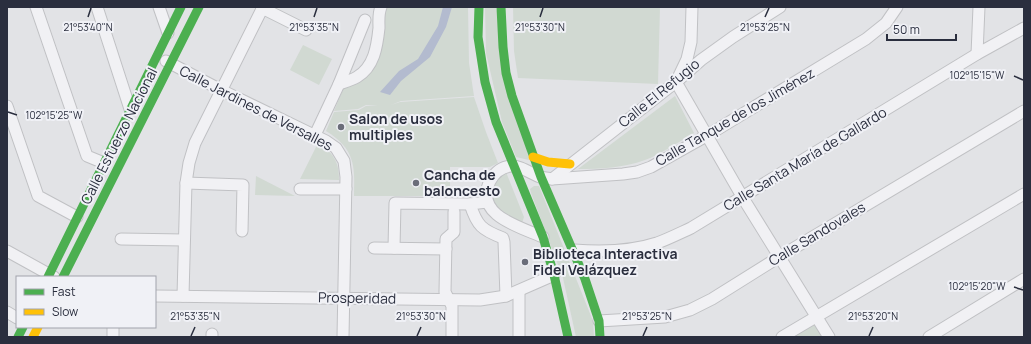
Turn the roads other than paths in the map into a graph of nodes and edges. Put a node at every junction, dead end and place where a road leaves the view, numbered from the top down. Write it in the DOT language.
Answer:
graph roads {
  1 [pos="36,7"];
  2 [pos="97,7"];
  3 [pos="159,7"];
  4 [pos="181,7"];
  5 [pos="199,7"];
  6 [pos="381,7"];
  7 [pos="479,7"];
  8 [pos="501,7"];
  9 [pos="692,7"];
  10 [pos="780,7"];
  11 [pos="897,7"];
  12 [pos="979,7"];
  13 [pos="263,8"];
  14 [pos="766,11"];
  15 [pos="365,20"];
  16 [pos="1024,28"];
  17 [pos="306,30"];
  18 [pos="168,33"];
  19 [pos="977,54"];
  20 [pos="156,56"];
  21 [pos="171,64"];
  22 [pos="676,82"];
  23 [pos="339,84"];
  24 [pos="221,90"];
  25 [pos="7,106"];
  26 [pos="130,109"];
  27 [pos="1024,111"];
  28 [pos="315,135"];
  29 [pos="708,135"];
  30 [pos="12,138"];
  31 [pos="533,157"];
  32 [pos="104,163"];
  33 [pos="570,164"];
  34 [pos="513,166"];
  35 [pos="546,178"];
  36 [pos="186,183"];
  37 [pos="300,189"];
  38 [pos="346,189"];
  39 [pos="1024,194"];
  40 [pos="743,198"];
  41 [pos="487,202"];
  42 [pos="470,204"];
  43 [pos="454,212"];
  44 [pos="77,217"];
  45 [pos="242,231"];
  46 [pos="542,237"];
  47 [pos="121,239"];
  48 [pos="184,240"];
  49 [pos="374,248"];
  50 [pos="394,248"];
  51 [pos="446,249"];
  52 [pos="7,250"];
  53 [pos="574,250"];
  54 [pos="779,257"];
  55 [pos="554,275"];
  56 [pos="50,276"];
  57 [pos="64,276"];
  58 [pos="1024,279"];
  59 [pos="519,291"];
  60 [pos="156,296"];
  61 [pos="184,296"];
  62 [pos="506,296"];
  63 [pos="344,298"];
  64 [pos="448,299"];
  65 [pos="7,312"];
  66 [pos="16,317"];
  67 [pos="817,317"];
  68 [pos="599,320"];
  69 [pos="22,328"];
  70 [pos="38,328"];
  71 [pos="18,337"];
  72 [pos="33,337"];
  73 [pos="343,337"];
  74 [pos="452,337"];
  75 [pos="519,337"];
  76 [pos="568,337"];
  77 [pos="600,337"];
  78 [pos="782,337"];
  79 [pos="829,337"];
  80 [pos="929,337"];
  1 -- 32 [label="street"];
  2 -- 26 [label="street"];
  3 -- 18 [label="street"];
  4 -- 18 [label="main road, Calle Esfuerzo Nacional"];
  5 -- 21 [label="main road, Calle Esfuerzo Nacional"];
  6 -- 23 [label="street"];
  7 -- 34 [label="main road"];
  8 -- 31 [label="main road"];
  9 -- 22 [label="street"];
  10 -- 14 [label="street, Calle El Refugio"];
  11 -- 29 [label="street, Calle Tanque de los Jiménez"];
  12 -- 19 [label="street"];
  13 -- 17 [label="street"];
  13 -- 24 [label="street"];
  14 -- 22 [label="street, Calle El Refugio"];
  15 -- 23 [label="street"];
  16 -- 19 [label="street, Calle Santa María de Gallardo"];
  18 -- 20 [label="main road, Calle Esfuerzo Nacional"];
  19 -- 40 [label="street, Calle Santa María de Gallardo"];
  20 -- 21 [label="street, Calle Jardines de Versalles"];
  20 -- 26 [label="main road, Calle Esfuerzo Nacional"];
  21 -- 24 [label="street, Calle Jardines de Versalles"];
  21 -- 57 [label="main road, Calle Esfuerzo Nacional"];
  22 -- 29 [label="street"];
  22 -- 33 [label="street, Calle El Refugio"];
  23 -- 28 [label="street"];
  24 -- 28 [label="street, Calle Jardines de Versalles"];
  24 -- 36 [label="street"];
  25 -- 30 [label="street"];
  26 -- 32 [label="main road, Calle Esfuerzo Nacional"];
  27 -- 54 [label="street, Calle Sandovales"];
  28 -- 38 [label="street, Calle Jardines de Versalles"];
  29 -- 35 [label="street, Calle Tanque de los Jiménez"];
  29 -- 40 [label="street"];
  30 -- 44 [label="street"];
  31 -- 33 [label="main road"];
  31 -- 35 [label="main road"];
  32 -- 44 [label="main road, Calle Esfuerzo Nacional"];
  33 -- 35 [label="street, Calle El Refugio"];
  34 -- 35 [label="street"];
  34 -- 41 [label="street"];
  34 -- 46 [label="main road"];
  35 -- 53 [label="main road"];
  36 -- 45 [label="street"];
  36 -- 48 [label="street"];
  37 -- 38 [label="street"];
  38 -- 63 [label="street, Calle Jardines de Versalles"];
  39 -- 67 [label="street"];
  40 -- 53 [label="street, Calle Santa María de Gallardo"];
  40 -- 54 [label="street"];
  41 -- 42 [label="street"];
  41 -- 46 [label="street"];
  42 -- 50 [label="street"];
  42 -- 62 [label="street"];
  43 -- 51 [label="street"];
  44 -- 56 [label="main road, Calle Esfuerzo Nacional"];
  46 -- 55 [label="main road"];
  47 -- 48 [label="street"];
  48 -- 61 [label="street"];
  49 -- 50 [label="street"];
  50 -- 51 [label="street"];
  51 -- 64 [label="street"];
  52 -- 56 [label="street"];
  53 -- 68 [label="main road"];
  54 -- 67 [label="street"];
  54 -- 68 [label="street, Calle Sandovales"];
  55 -- 59 [label="street, Prosperidad"];
  55 -- 76 [label="main road"];
  58 -- 80 [label="street"];
  59 -- 62 [label="street, Prosperidad"];
  59 -- 75 [label="street"];
  60 -- 61 [label="street, Prosperidad"];
  61 -- 63 [label="street, Prosperidad"];
  62 -- 64 [label="street, Prosperidad"];
  63 -- 64 [label="street, Prosperidad"];
  63 -- 73 [label="street, Calle Jardines de Versalles"];
  64 -- 74 [label="street"];
  65 -- 66 [label="street"];
  67 -- 78 [label="street"];
  67 -- 79 [label="street"];
  68 -- 77 [label="main road"];
  69 -- 71 [label="main road"];
  70 -- 72 [label="main road"];
}
